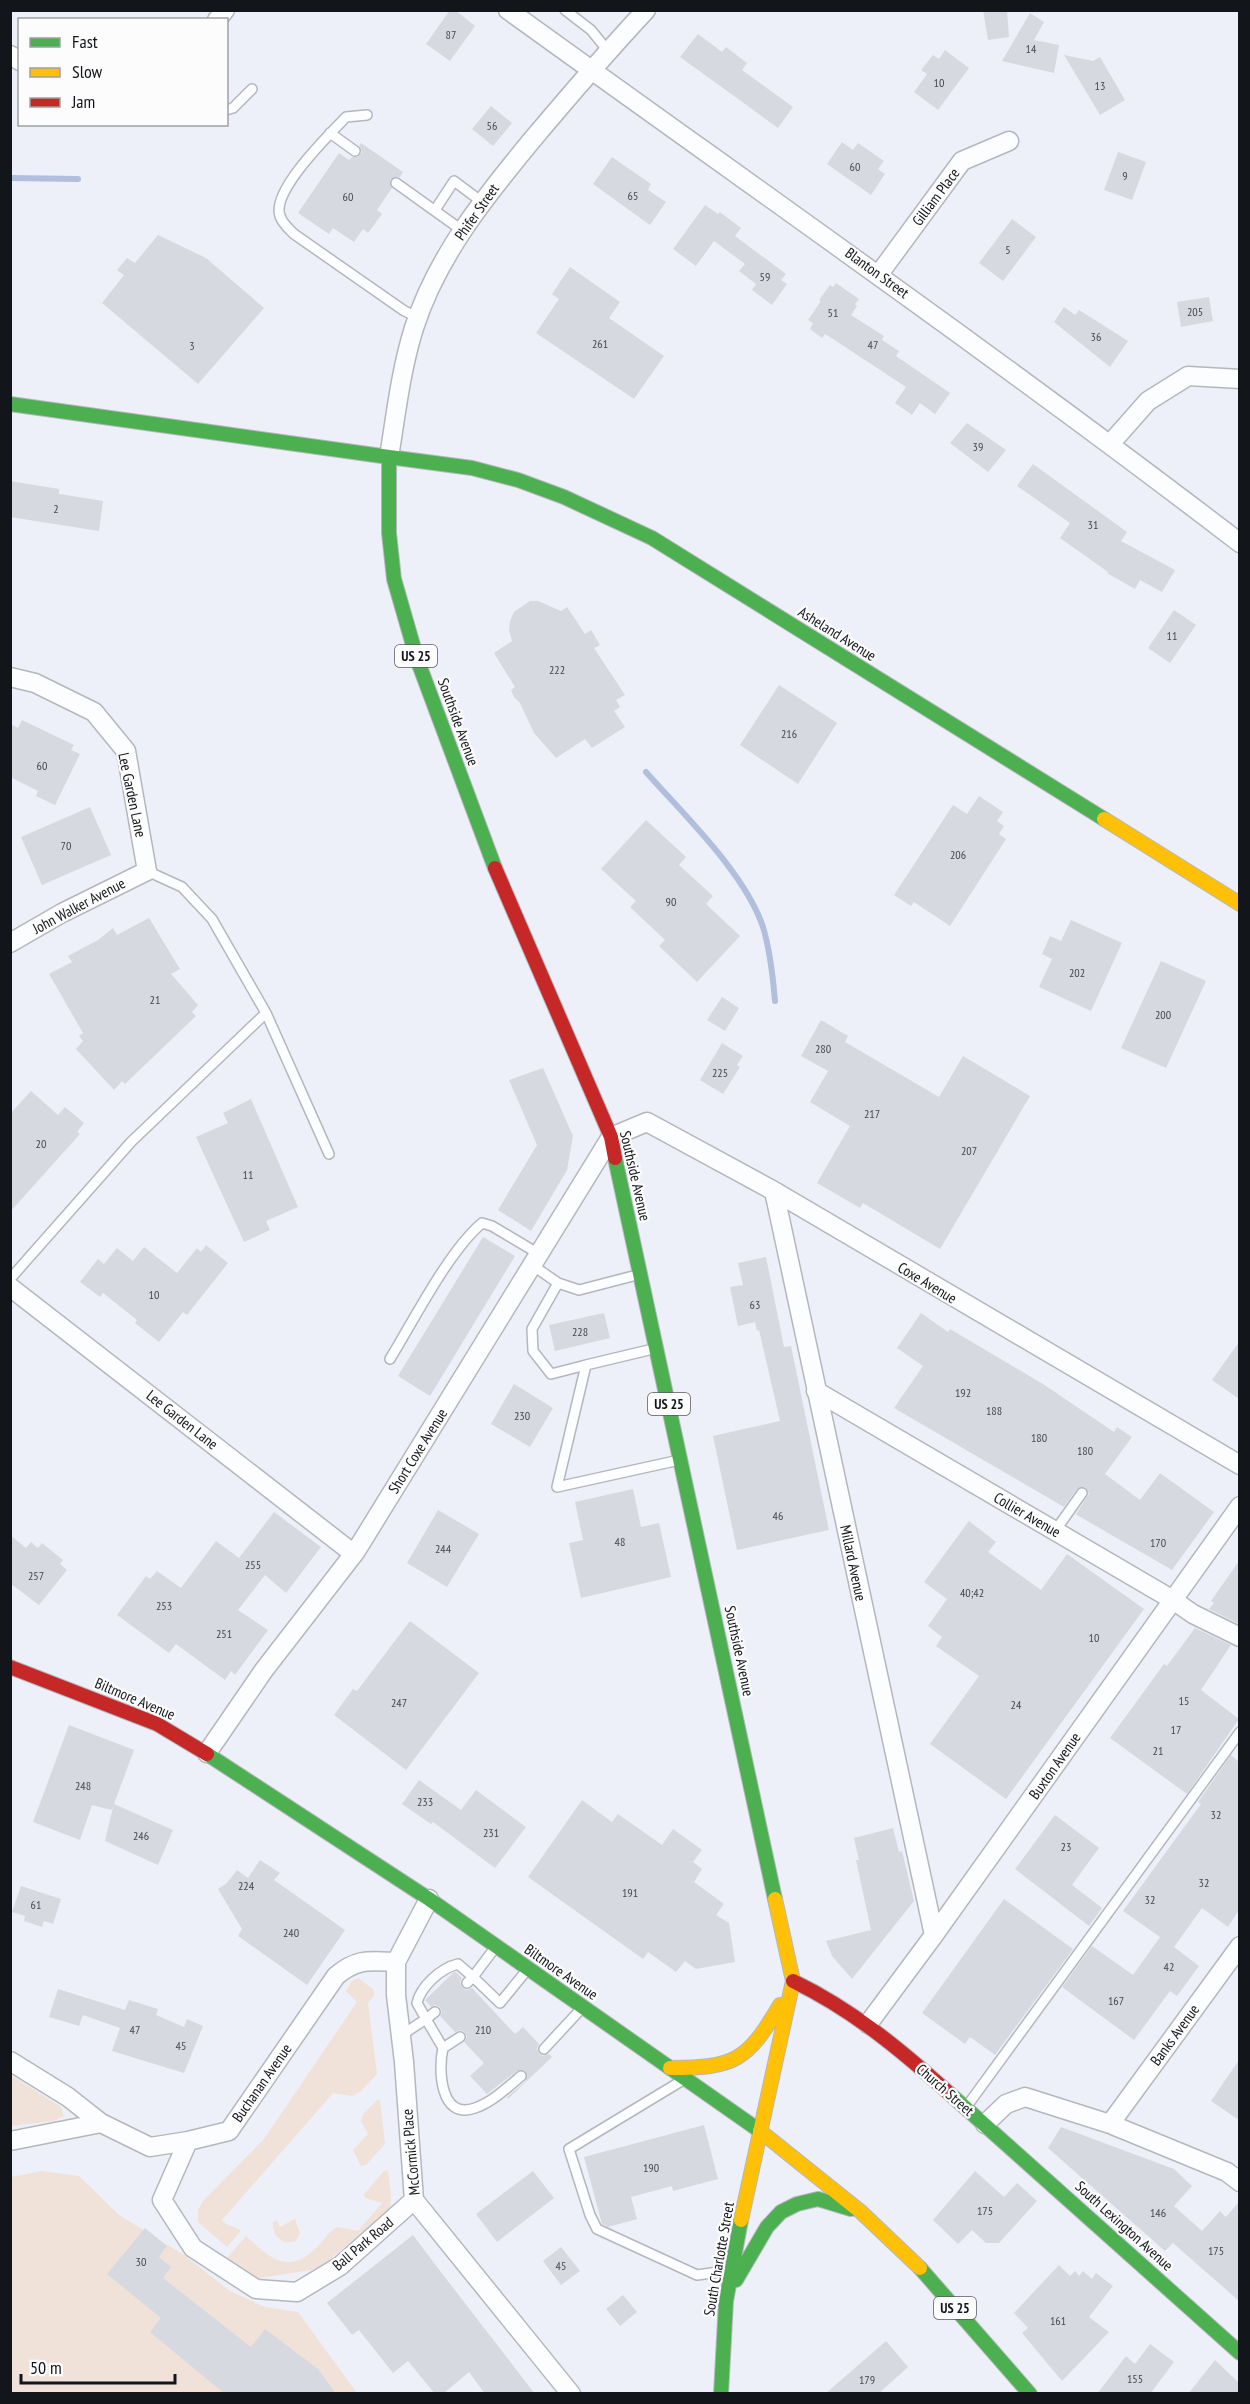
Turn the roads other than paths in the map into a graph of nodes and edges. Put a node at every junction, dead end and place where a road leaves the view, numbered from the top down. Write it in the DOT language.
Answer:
graph roads {
  1 [pos="565,10"];
  2 [pos="646,10"];
  3 [pos="509,11"];
  4 [pos="608,51"];
  5 [pos="591,69"];
  6 [pos="252,89"];
  7 [pos="228,109"];
  8 [pos="367,115"];
  9 [pos="330,133"];
  10 [pos="1009,141"];
  11 [pos="355,152"];
  12 [pos="396,183"];
  13 [pos="482,202"];
  14 [pos="435,210"];
  15 [pos="463,231"];
  16 [pos="879,274"];
  17 [pos="418,318"];
  18 [pos="1239,379"];
  19 [pos="10,404"];
  20 [pos="1110,444"];
  21 [pos="389,457"];
  22 [pos="1239,543"];
  23 [pos="10,677"];
  24 [pos="147,871"];
  25 [pos="1239,904"];
  26 [pos="10,943"];
  27 [pos="266,1013"];
  28 [pos="611,1137"];
  29 [pos="329,1154"];
  30 [pos="774,1191"];
  31 [pos="535,1260"];
  32 [pos="640,1274"];
  33 [pos="10,1279"];
  34 [pos="558,1283"];
  35 [pos="10,1287"];
  36 [pos="657,1348"];
  37 [pos="390,1359"];
  38 [pos="586,1365"];
  39 [pos="816,1392"];
  40 [pos="681,1460"];
  41 [pos="1239,1465"];
  42 [pos="1082,1493"];
  43 [pos="1239,1506"];
  44 [pos="1055,1531"];
  45 [pos="354,1554"];
  46 [pos="1173,1600"];
  47 [pos="1239,1637"];
  48 [pos="10,1667"];
  49 [pos="1239,1732"];
  50 [pos="207,1753"];
  51 [pos="429,1899"];
  52 [pos="934,1935"];
  53 [pos="1239,1946"];
  54 [pos="495,1947"];
  55 [pos="396,1962"];
  56 [pos="528,1969"];
  57 [pos="470,1980"];
  58 [pos="793,1981"];
  59 [pos="582,2007"];
  60 [pos="435,2012"];
  61 [pos="426,2019"];
  62 [pos="868,2024"];
  63 [pos="400,2036"];
  64 [pos="459,2037"];
  65 [pos="443,2048"];
  66 [pos="544,2049"];
  67 [pos="10,2061"];
  68 [pos="670,2068"];
  69 [pos="521,2076"];
  70 [pos="686,2079"];
  71 [pos="966,2108"];
  72 [pos="101,2123"];
  73 [pos="985,2124"];
  74 [pos="1110,2124"];
  75 [pos="760,2131"];
  76 [pos="10,2141"];
  77 [pos="188,2141"];
  78 [pos="1239,2182"];
  79 [pos="414,2200"];
  80 [pos="861,2212"];
  81 [pos="730,2271"];
  82 [pos="726,2295"];
  83 [pos="1239,2353"];
  84 [pos="571,2394"];
  85 [pos="722,2394"];
  86 [pos="1030,2394"];
  1 -- 4 [label="lane"];
  2 -- 4 [label="street, Phifer Street"];
  3 -- 5 [label="street, Blanton Street"];
  4 -- 5 [label="street, Phifer Street"];
  5 -- 13 [label="street, Phifer Street"];
  5 -- 16 [label="street, Blanton Street"];
  6 -- 7 [label="lane"];
  8 -- 9 [label="lane"];
  9 -- 11 [label="lane"];
  9 -- 17 [label="lane"];
  10 -- 16 [label="street, Gilliam Place"];
  12 -- 14 [label="lane"];
  13 -- 14 [label="lane"];
  13 -- 15 [label="street, Phifer Street"];
  14 -- 15 [label="lane"];
  15 -- 17 [label="street, Phifer Street"];
  16 -- 20 [label="street, Blanton Street"];
  17 -- 21 [label="street, Phifer Street"];
  18 -- 20 [label="street"];
  19 -- 21 [label="main road"];
  20 -- 22 [label="street, Blanton Street"];
  21 -- 25 [label="main road, Asheland Avenue"];
  21 -- 28 [label="main road, Southside Avenue / US 25"];
  23 -- 24 [label="street, Lee Garden Lane"];
  24 -- 26 [label="street, John Walker Avenue"];
  24 -- 27 [label="lane"];
  27 -- 29 [label="lane"];
  27 -- 33 [label="lane"];
  28 -- 30 [label="street, Coxe Avenue"];
  28 -- 31 [label="street, Short Coxe Avenue"];
  28 -- 32 [label="main road, Southside Avenue / US 25"];
  30 -- 39 [label="street, Millard Avenue"];
  30 -- 41 [label="street, Coxe Avenue"];
  31 -- 34 [label="lane"];
  31 -- 37 [label="lane"];
  31 -- 45 [label="street, Short Coxe Avenue"];
  32 -- 34 [label="lane"];
  32 -- 36 [label="main road, Southside Avenue / US 25"];
  34 -- 38 [label="lane"];
  35 -- 45 [label="street, Lee Garden Lane"];
  36 -- 38 [label="lane"];
  36 -- 40 [label="main road, Southside Avenue / US 25"];
  38 -- 40 [label="lane"];
  39 -- 44 [label="street, Collier Avenue"];
  39 -- 52 [label="street, Millard Avenue"];
  40 -- 58 [label="main road, Southside Avenue / US 25"];
  42 -- 44 [label="lane"];
  43 -- 46 [label="street, Buxton Avenue"];
  44 -- 46 [label="street, Collier Avenue"];
  45 -- 50 [label="street, Short Coxe Avenue"];
  46 -- 47 [label="street, Collier Avenue"];
  46 -- 52 [label="street, Buxton Avenue"];
  48 -- 50 [label="main road, Biltmore Avenue"];
  49 -- 71 [label="lane"];
  50 -- 51 [label="main road, Biltmore Avenue"];
  51 -- 54 [label="main road, Biltmore Avenue"];
  51 -- 55 [label="street, McCormick Place"];
  52 -- 62 [label="street, Buxton Avenue"];
  53 -- 74 [label="street, Banks Avenue"];
  54 -- 56 [label="main road, Biltmore Avenue"];
  54 -- 57 [label="lane"];
  55 -- 63 [label="street, McCormick Place"];
  55 -- 77 [label="street, Buchanan Avenue"];
  56 -- 57 [label="lane"];
  56 -- 59 [label="main road, Biltmore Avenue"];
  57 -- 61 [label="lane"];
  58 -- 62 [label="main road, Church Street"];
  58 -- 68 [label="main road"];
  58 -- 75 [label="main road, Southside Avenue / US 25"];
  59 -- 66 [label="lane"];
  59 -- 68 [label="main road, Biltmore Avenue"];
  60 -- 61 [label="lane"];
  61 -- 63 [label="lane"];
  61 -- 65 [label="lane"];
  62 -- 71 [label="main road, Church Street"];
  63 -- 79 [label="street, McCormick Place"];
  64 -- 65 [label="lane"];
  65 -- 69 [label="lane"];
  67 -- 72 [label="street, Buchanan Avenue"];
  68 -- 70 [label="main road, Biltmore Avenue"];
  70 -- 75 [label="main road, Biltmore Avenue"];
  70 -- 81 [label="lane"];
  71 -- 73 [label="main road, Church Street"];
  72 -- 76 [label="street"];
  72 -- 77 [label="street, Buchanan Avenue"];
  73 -- 74 [label="street, Church Street"];
  73 -- 83 [label="main road, South Lexington Avenue"];
  74 -- 78 [label="street, Church Street"];
  75 -- 80 [label="main road, Biltmore Avenue / US 25"];
  75 -- 81 [label="main road, South Charlotte Street"];
  77 -- 79 [label="street, Ball Park Road"];
  79 -- 84 [label="street, McCormick Place"];
  80 -- 82 [label="main road"];
  80 -- 86 [label="main road, Biltmore Avenue / US 25"];
  81 -- 82 [label="main road, South Charlotte Street"];
  82 -- 85 [label="main road, South Charlotte Street"];
}
